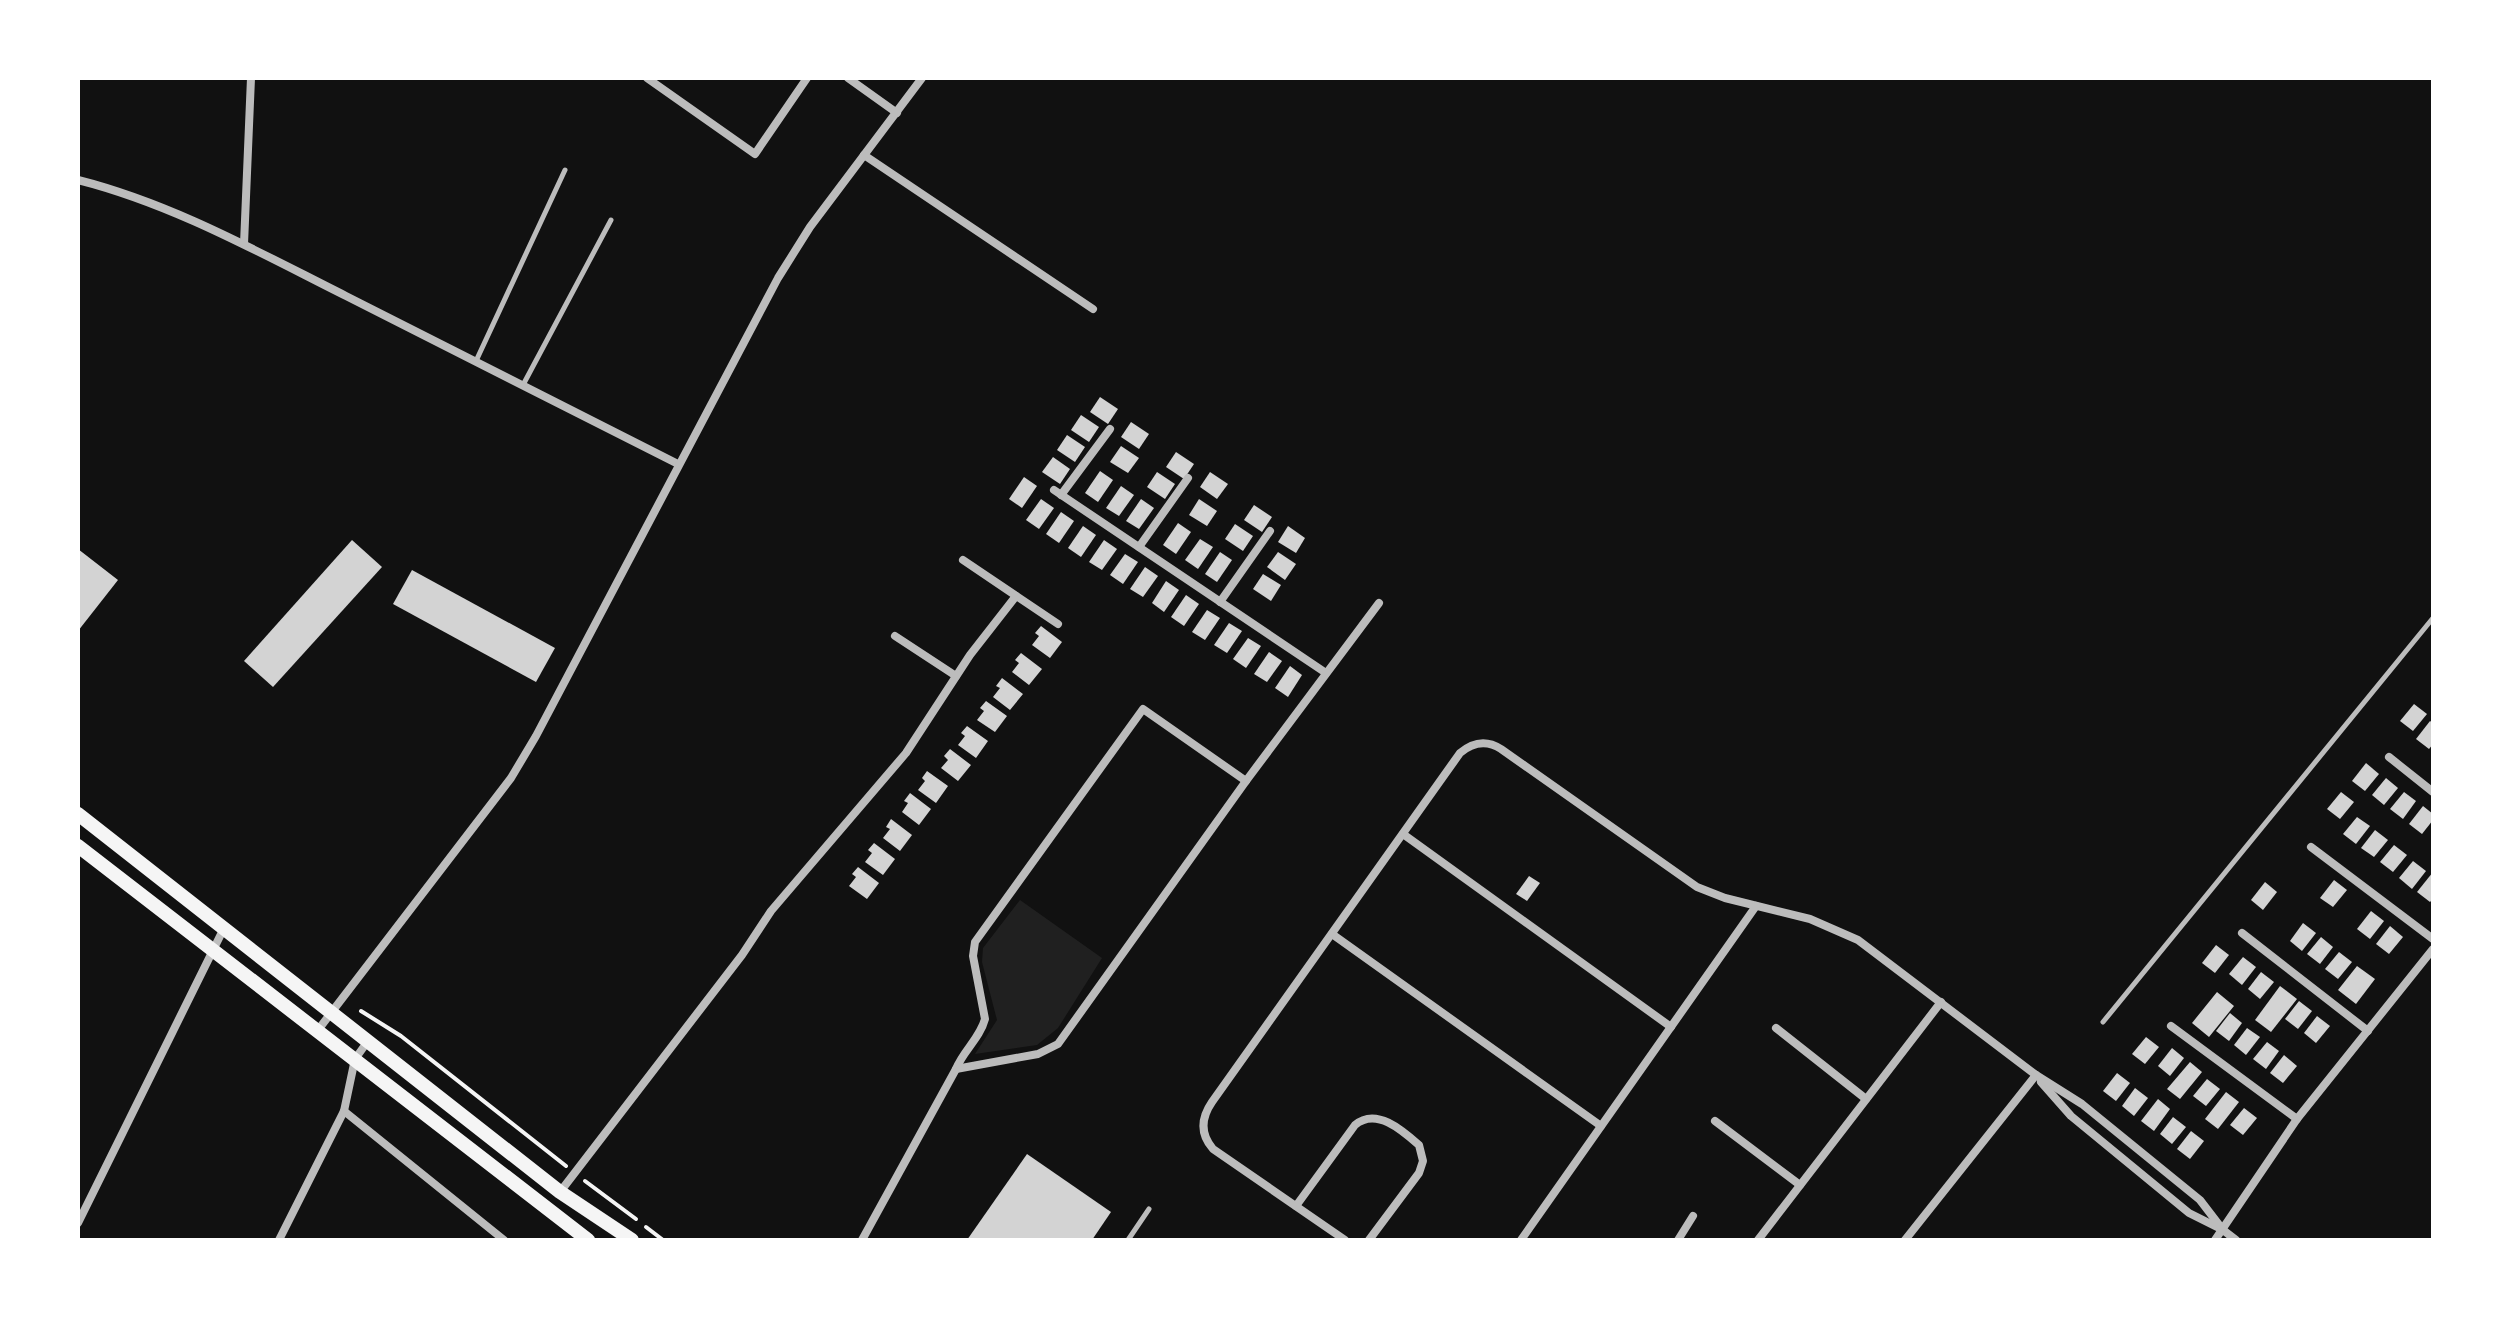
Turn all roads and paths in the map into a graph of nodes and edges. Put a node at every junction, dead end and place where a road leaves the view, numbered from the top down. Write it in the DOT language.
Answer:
graph roads {
  1 [pos="251,78"];
  2 [pos="647,78"];
  3 [pos="848,78"];
  4 [pos="922,78"];
  5 [pos="806,79"];
  6 [pos="897,113"];
  7 [pos="864,155"];
  8 [pos="565,170"];
  9 [pos="78,180"];
  10 [pos="611,220"];
  11 [pos="244,244"];
  12 [pos="1093,309"];
  13 [pos="475,362"];
  14 [pos="523,386"];
  15 [pos="1110,429"];
  16 [pos="678,464"];
  17 [pos="1188,478"];
  18 [pos="1270,531"];
  19 [pos="1139,547"];
  20 [pos="963,560"];
  21 [pos="1016,596"];
  22 [pos="1220,602"];
  23 [pos="1379,603"];
  24 [pos="2433,618"];
  25 [pos="1058,624"];
  26 [pos="895,636"];
  27 [pos="1326,673"];
  28 [pos="956,676"];
  29 [pos="2389,757"];
  30 [pos="1246,781"];
  31 [pos="2433,792"];
  32 [pos="78,814"];
  33 [pos="1403,834"];
  34 [pos="78,846"];
  35 [pos="2311,847"];
  36 [pos="1756,906"];
  37 [pos="224,928"];
  38 [pos="2242,933"];
  39 [pos="1332,934"];
  40 [pos="2433,939"];
  41 [pos="215,949"];
  42 [pos="2433,949"];
  43 [pos="1941,1002"];
  44 [pos="361,1011"];
  45 [pos="332,1012"];
  46 [pos="2103,1022"];
  47 [pos="2171,1026"];
  48 [pos="1671,1027"];
  49 [pos="1776,1028"];
  50 [pos="318,1030"];
  51 [pos="2368,1031"];
  52 [pos="368,1041"];
  53 [pos="355,1059"];
  54 [pos="956,1069"];
  55 [pos="2036,1075"];
  56 [pos="1866,1099"];
  57 [pos="344,1111"];
  58 [pos="2297,1119"];
  59 [pos="1715,1121"];
  60 [pos="1601,1126"];
  61 [pos="575,1173"];
  62 [pos="1800,1185"];
  63 [pos="560,1192"];
  64 [pos="1296,1206"];
  65 [pos="1149,1209"];
  66 [pos="1693,1216"];
  67 [pos="78,1223"];
  68 [pos="2223,1230"];
  69 [pos="1343,1239"];
  70 [pos="279,1240"];
  71 [pos="504,1240"];
  72 [pos="588,1240"];
  73 [pos="632,1240"];
  74 [pos="663,1240"];
  75 [pos="862,1240"];
  76 [pos="1128,1240"];
  77 [pos="1369,1240"];
  78 [pos="1521,1240"];
  79 [pos="1678,1240"];
  80 [pos="1758,1240"];
  81 [pos="1905,1240"];
  82 [pos="2215,1240"];
  83 [pos="2236,1240"];
  1 -- 11 [label="street"];
  2 -- 5 [label="street"];
  3 -- 6 [label="street"];
  4 -- 6 [label="street"];
  6 -- 7 [label="street"];
  7 -- 12 [label="street"];
  7 -- 16 [label="street"];
  8 -- 13 [label="lane"];
  9 -- 11 [label="street"];
  10 -- 14 [label="lane"];
  11 -- 13 [label="street"];
  13 -- 14 [label="street"];
  14 -- 16 [label="street"];
  15 -- 19 [label="street"];
  16 -- 45 [label="street"];
  17 -- 19 [label="street"];
  18 -- 22 [label="street"];
  19 -- 22 [label="street"];
  20 -- 21 [label="street"];
  21 -- 25 [label="street"];
  21 -- 28 [label="street"];
  22 -- 27 [label="street"];
  23 -- 27 [label="street"];
  24 -- 46 [label="lane"];
  26 -- 28 [label="street"];
  27 -- 30 [label="street"];
  28 -- 61 [label="street"];
  29 -- 31 [label="street"];
  30 -- 54 [label="street"];
  30 -- 54 [label="street"];
  32 -- 37 [label="main road"];
  33 -- 36 [label="street"];
  33 -- 39 [label="street"];
  33 -- 48 [label="street"];
  34 -- 41 [label="main road"];
  35 -- 40 [label="street"];
  36 -- 43 [label="street"];
  36 -- 48 [label="street"];
  37 -- 41 [label="street"];
  37 -- 45 [label="main road"];
  38 -- 51 [label="street"];
  39 -- 60 [label="street"];
  39 -- 64 [label="street"];
  41 -- 50 [label="main road"];
  41 -- 67 [label="street"];
  42 -- 51 [label="street"];
  43 -- 55 [label="street"];
  43 -- 56 [label="street"];
  44 -- 61 [label="path"];
  45 -- 50 [label="street"];
  45 -- 52 [label="main road"];
  47 -- 58 [label="street"];
  48 -- 60 [label="street"];
  49 -- 56 [label="street"];
  50 -- 53 [label="main road"];
  51 -- 58 [label="street"];
  52 -- 53 [label="street"];
  52 -- 63 [label="main road"];
  53 -- 57 [label="street"];
  53 -- 72 [label="main road"];
  54 -- 75 [label="street"];
  55 -- 68 [label="street"];
  55 -- 68 [label="street"];
  55 -- 81 [label="street"];
  56 -- 62 [label="street"];
  57 -- 70 [label="street"];
  57 -- 71 [label="street"];
  58 -- 68 [label="street"];
  59 -- 62 [label="street"];
  60 -- 78 [label="street"];
  61 -- 63 [label="street"];
  61 -- 74 [label="path"];
  62 -- 80 [label="street"];
  63 -- 73 [label="main road"];
  64 -- 69 [label="street"];
  64 -- 77 [label="street"];
  65 -- 76 [label="lane"];
  66 -- 79 [label="street"];
  68 -- 82 [label="street"];
  68 -- 83 [label="street"];
}
